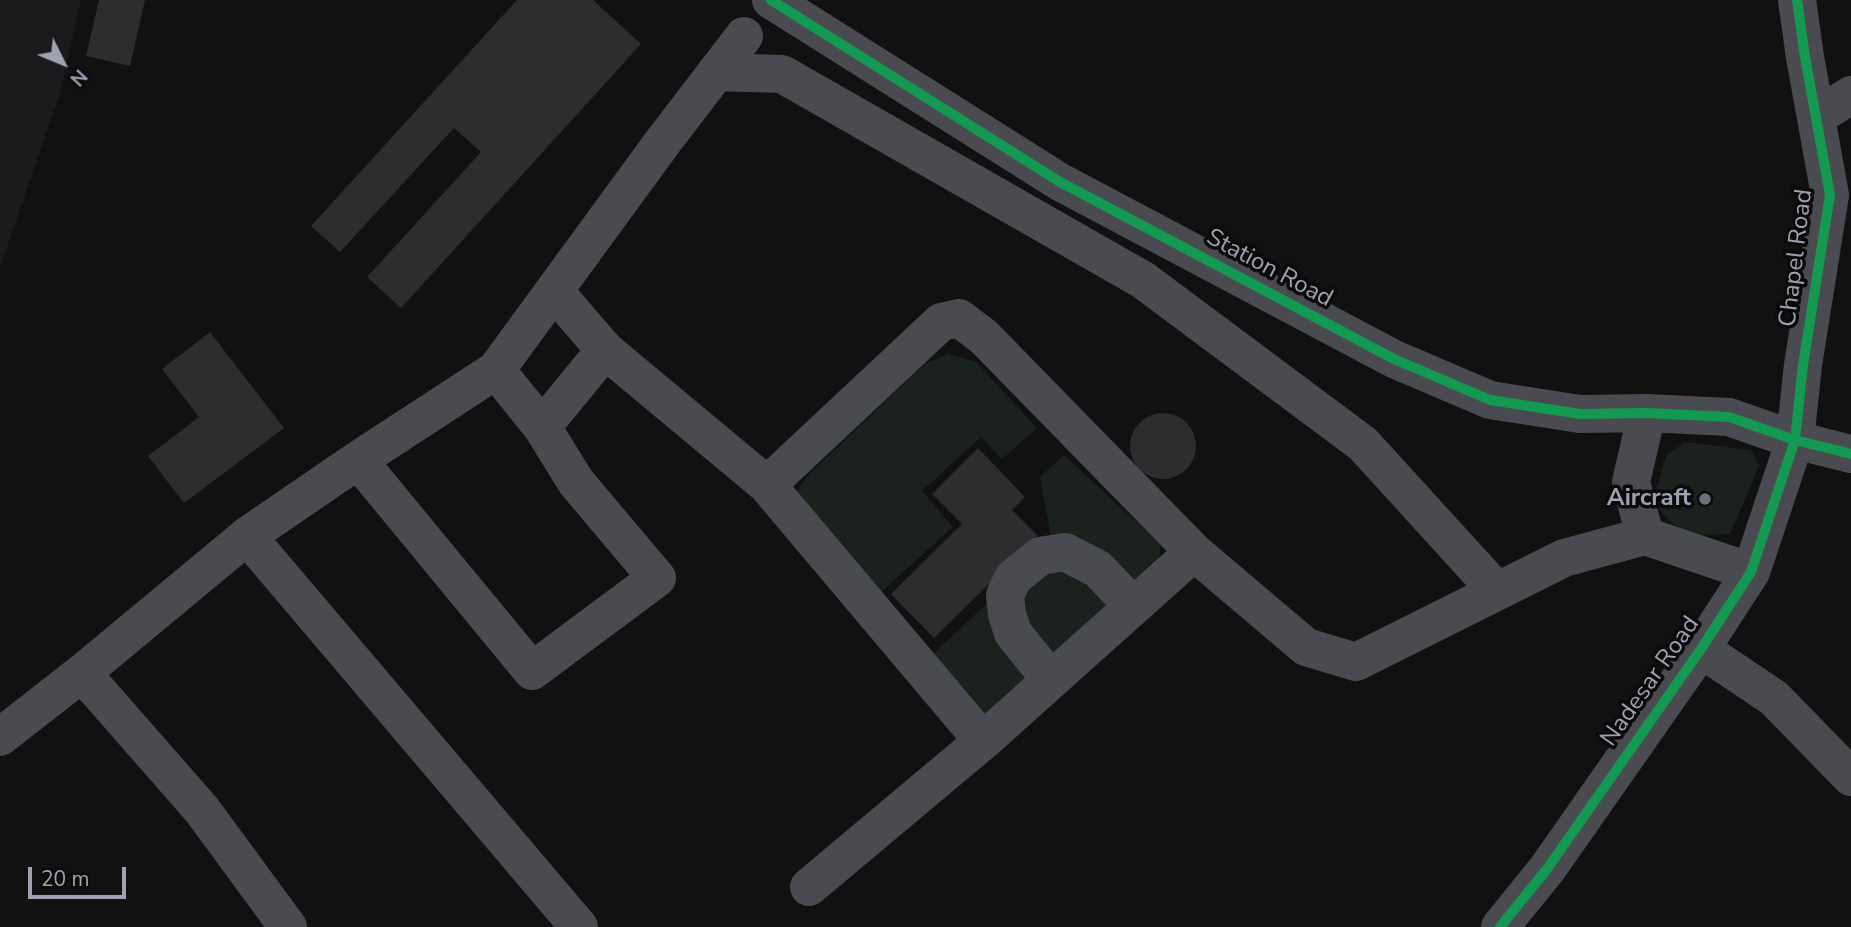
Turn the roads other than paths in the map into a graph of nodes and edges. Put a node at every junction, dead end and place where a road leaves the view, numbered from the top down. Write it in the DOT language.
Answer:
graph roads {
  1 [pos="771,0"];
  2 [pos="1797,0"];
  3 [pos="744,36"];
  4 [pos="716,72"];
  5 [pos="1851,95"];
  6 [pos="1816,117"];
  7 [pos="554,291"];
  8 [pos="605,350"];
  9 [pos="496,370"];
  10 [pos="1647,412"];
  11 [pos="542,427"];
  12 [pos="1795,440"];
  13 [pos="1851,453"];
  14 [pos="358,460"];
  15 [pos="767,485"];
  16 [pos="247,536"];
  17 [pos="1645,536"];
  18 [pos="1194,552"];
  19 [pos="1751,572"];
  20 [pos="1497,591"];
  21 [pos="1133,606"];
  22 [pos="1701,649"];
  23 [pos="82,673"];
  24 [pos="1051,680"];
  25 [pos="0,737"];
  26 [pos="983,741"];
  27 [pos="1851,778"];
  28 [pos="809,887"];
  29 [pos="288,927"];
  30 [pos="579,927"];
  31 [pos="1500,927"];
  1 -- 10 [label="street, Station Road"];
  2 -- 6 [label="street, Chapel Road"];
  3 -- 4 [label="street"];
  4 -- 7 [label="street"];
  4 -- 20 [label="street"];
  5 -- 6 [label="street"];
  6 -- 12 [label="street, Chapel Road"];
  7 -- 8 [label="street"];
  7 -- 9 [label="street"];
  8 -- 11 [label="street"];
  8 -- 15 [label="street"];
  9 -- 11 [label="street"];
  9 -- 14 [label="street"];
  10 -- 12 [label="street, Station Road"];
  10 -- 17 [label="street"];
  11 -- 14 [label="street"];
  12 -- 13 [label="street, Station Road"];
  12 -- 19 [label="street, Nadesar Road"];
  14 -- 16 [label="street"];
  15 -- 18 [label="street"];
  15 -- 26 [label="street"];
  16 -- 23 [label="street"];
  16 -- 30 [label="street"];
  17 -- 19 [label="street"];
  17 -- 20 [label="street"];
  18 -- 20 [label="street"];
  18 -- 21 [label="street"];
  19 -- 22 [label="street, Nadesar Road"];
  21 -- 24 [label="street"];
  21 -- 24 [label="street"];
  22 -- 27 [label="street"];
  22 -- 31 [label="street, Nadesar Road"];
  23 -- 25 [label="street"];
  23 -- 29 [label="street"];
  24 -- 26 [label="street"];
  26 -- 28 [label="street"];
}
